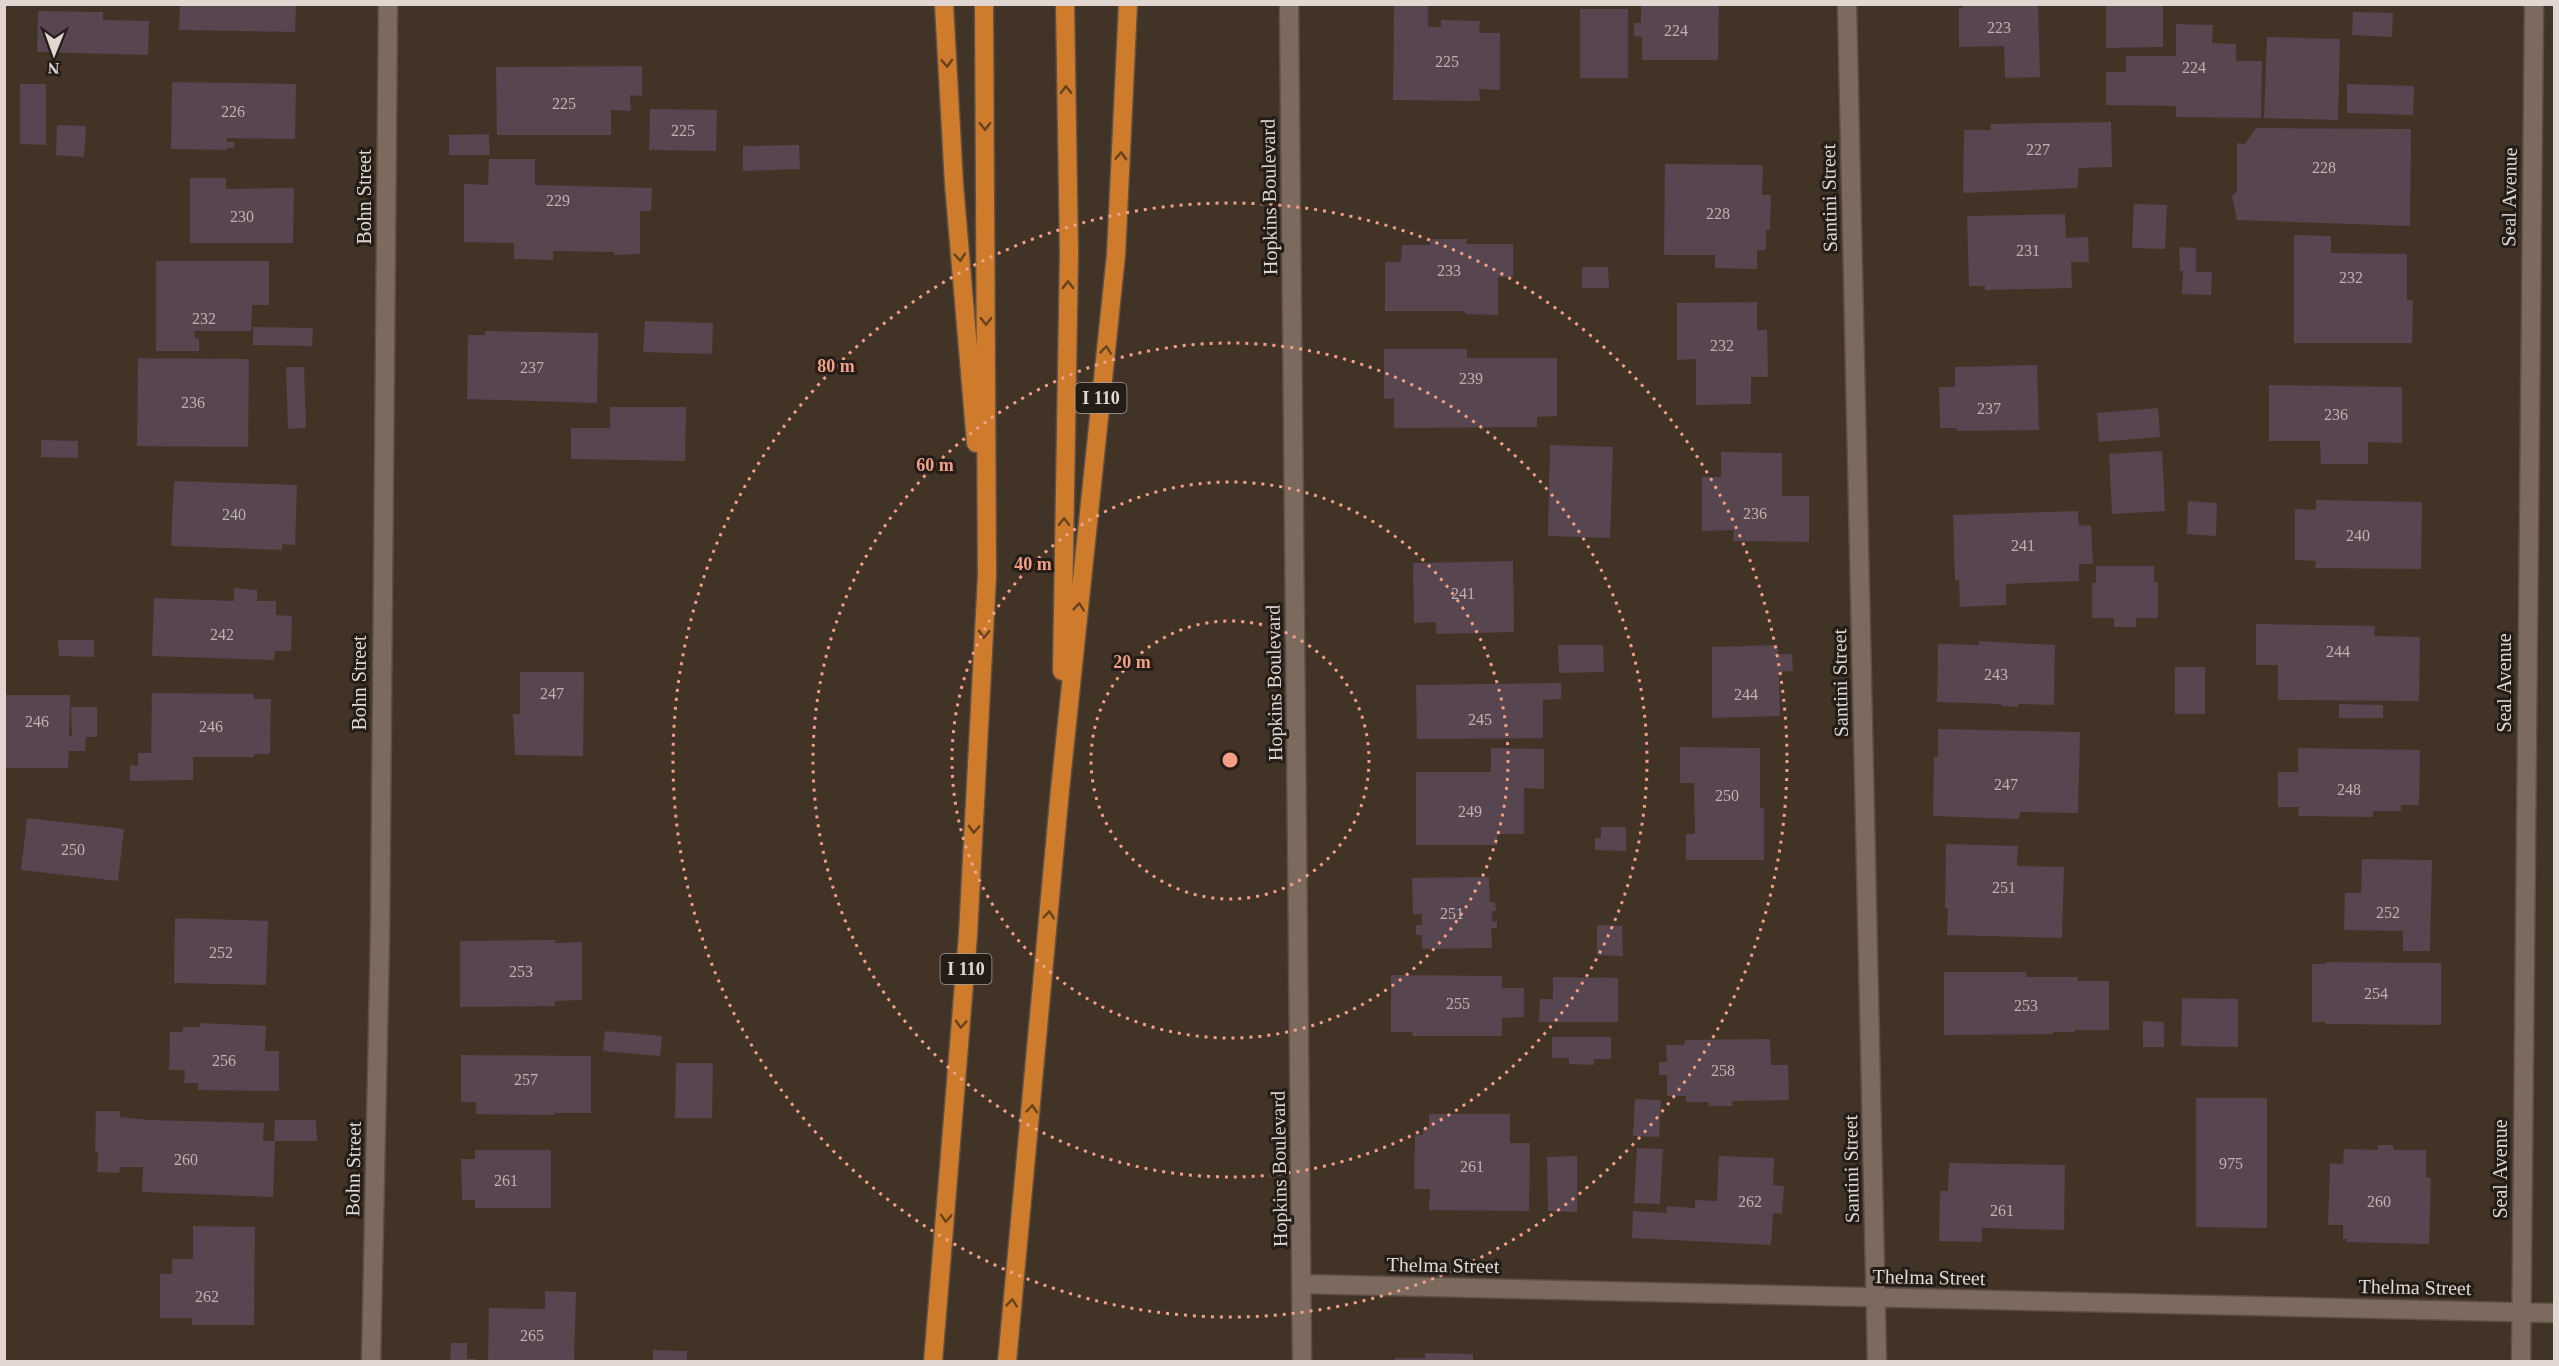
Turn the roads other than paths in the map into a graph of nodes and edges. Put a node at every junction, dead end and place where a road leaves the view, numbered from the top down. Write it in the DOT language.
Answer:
graph roads {
  1 [pos="388,4"];
  2 [pos="944,4"];
  3 [pos="984,4"];
  4 [pos="1065,4"];
  5 [pos="1128,4"];
  6 [pos="1289,4"];
  7 [pos="1847,4"];
  8 [pos="2534,4"];
  9 [pos="987,576"];
  10 [pos="1060,790"];
  11 [pos="1302,1284"];
  12 [pos="1876,1298"];
  13 [pos="2522,1312"];
  14 [pos="2554,1313"];
  15 [pos="371,1362"];
  16 [pos="933,1362"];
  17 [pos="1007,1362"];
  18 [pos="1302,1362"];
  19 [pos="1877,1362"];
  20 [pos="2521,1362"];
  1 -- 15 [label="street, Bohn Street"];
  2 -- 9 [label="highway, I 110, one-way"];
  3 -- 9 [label="highway, one-way"];
  10 -- 4 [label="highway, one-way"];
  10 -- 5 [label="highway, I 110, one-way"];
  6 -- 11 [label="street, Hopkins Boulevard"];
  7 -- 12 [label="street, Santini Street"];
  8 -- 13 [label="street, Seal Avenue"];
  9 -- 16 [label="highway, I 110, one-way"];
  17 -- 10 [label="highway, I 110, one-way"];
  11 -- 12 [label="street, Thelma Street"];
  11 -- 18 [label="street, Hopkins Boulevard"];
  12 -- 13 [label="street, Thelma Street"];
  12 -- 19 [label="street, Santini Street"];
  13 -- 14 [label="street, Thelma Street"];
  13 -- 20 [label="street, Seal Avenue"];
}
